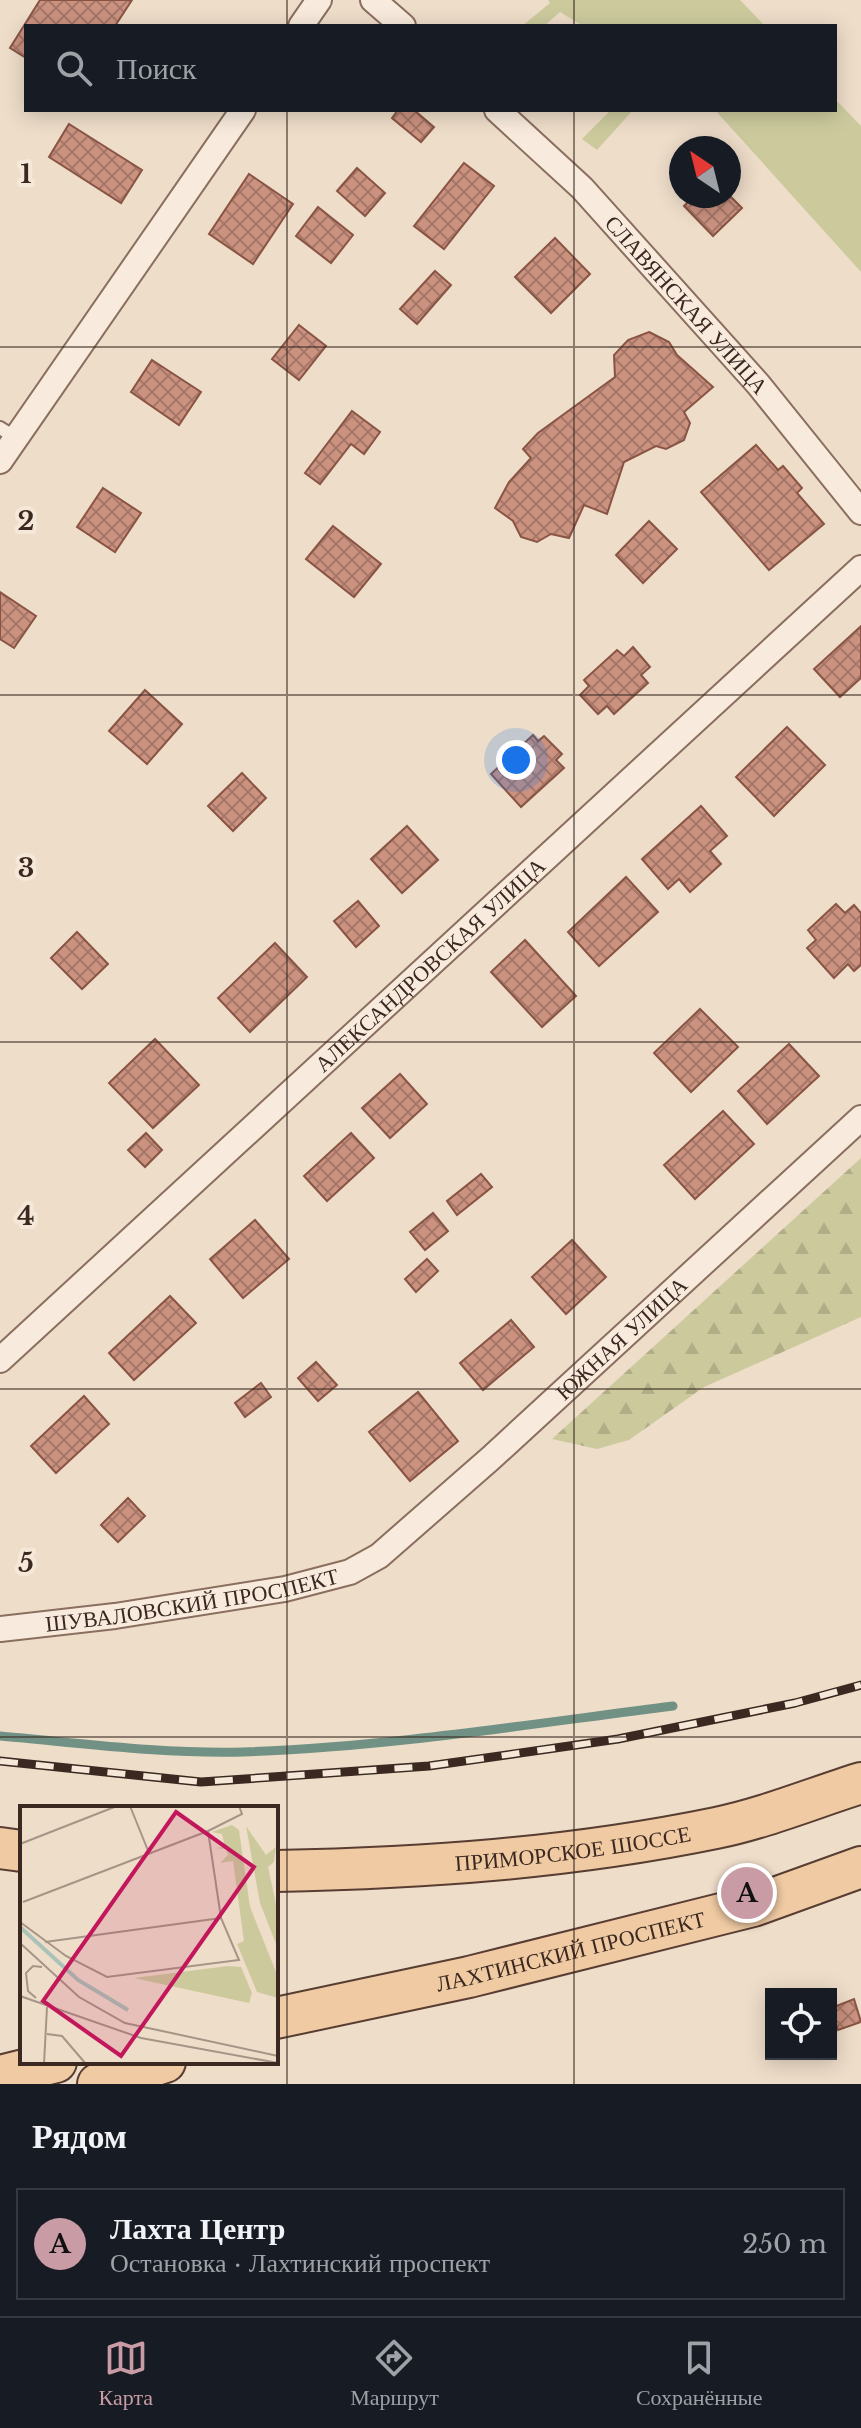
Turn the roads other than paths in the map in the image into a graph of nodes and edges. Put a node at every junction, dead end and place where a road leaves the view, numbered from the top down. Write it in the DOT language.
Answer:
graph roads {
  1 [pos="319,0"];
  2 [pos="373,0"];
  3 [pos="302,24"];
  4 [pos="401,24"];
  5 [pos="242,112"];
  6 [pos="499,112"];
  7 [pos="8,433"];
  8 [pos="0,461"];
  9 [pos="861,512"];
  10 [pos="861,568"];
  11 [pos="861,1118"];
  12 [pos="0,1360"];
  13 [pos="379,1556"];
  14 [pos="0,1629"];
  15 [pos="861,1783"];
  16 [pos="0,1848"];
  17 [pos="20,1851"];
  18 [pos="861,1867"];
  19 [pos="278,1871"];
  20 [pos="278,2018"];
  21 [pos="48,2064"];
  22 [pos="147,2072"];
  23 [pos="0,2076"];
  24 [pos="98,2084"];
  1 -- 3 [label="street"];
  2 -- 4 [label="street"];
  5 -- 7 [label="street"];
  6 -- 9 [label="street, СЛАВЯНСКАЯ УЛИЦА"];
  7 -- 8 [label="street"];
  10 -- 12 [label="street, АЛЕКСАНДРОВСКАЯ УЛИЦА"];
  11 -- 13 [label="street, ЮЖНАЯ УЛИЦА"];
  13 -- 14 [label="street, ШУВАЛОВСКИЙ ПРОСПЕКТ"];
  15 -- 19 [label="main road, ПРИМОРСКОЕ ШОССЕ"];
  16 -- 17 [label="main road"];
  18 -- 20 [label="main road, ЛАХТИНСКИЙ ПРОСПЕКТ"];
  21 -- 23 [label="main road"];
  22 -- 24 [label="main road"];
}
